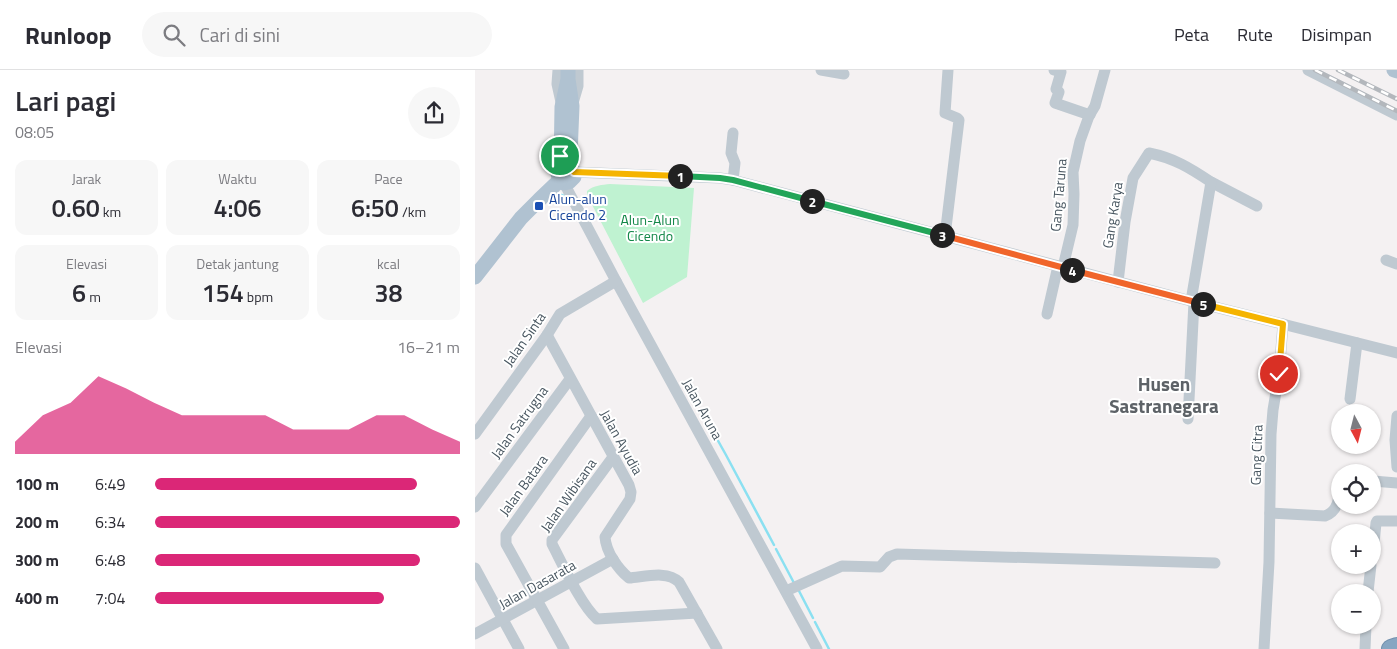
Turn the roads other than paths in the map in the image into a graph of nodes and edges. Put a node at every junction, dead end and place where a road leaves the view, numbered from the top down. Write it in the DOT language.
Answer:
graph roads {
  1 [pos="821,70"];
  2 [pos="948,70"];
  3 [pos="1054,70"];
  4 [pos="1105,70"];
  5 [pos="1308,70"];
  6 [pos="568,72"];
  7 [pos="845,74"];
  8 [pos="1090,115"];
  9 [pos="1397,115"];
  10 [pos="733,133"];
  11 [pos="566,174"];
  12 [pos="733,180"];
  13 [pos="1211,182"];
  14 [pos="1257,206"];
  15 [pos="945,236"];
  16 [pos="1060,266"];
  17 [pos="475,277"];
  18 [pos="616,281"];
  19 [pos="1117,282"];
  20 [pos="1193,302"];
  21 [pos="1047,314"];
  22 [pos="1283,324"];
  23 [pos="547,335"];
  24 [pos="1357,343"];
  25 [pos="1397,353"];
  26 [pos="570,379"];
  27 [pos="1350,399"];
  28 [pos="591,416"];
  29 [pos="1397,416"];
  30 [pos="1188,419"];
  31 [pos="475,434"];
  32 [pos="613,457"];
  33 [pos="1397,468"];
  34 [pos="1381,482"];
  35 [pos="1397,483"];
  36 [pos="475,507"];
  37 [pos="1270,513"];
  38 [pos="1331,514"];
  39 [pos="1397,521"];
  40 [pos="1376,524"];
  41 [pos="613,559"];
  42 [pos="1215,563"];
  43 [pos="475,568"];
  44 [pos="572,582"];
  45 [pos="789,591"];
  46 [pos="537,601"];
  47 [pos="697,613"];
  48 [pos="503,619"];
  49 [pos="475,634"];
  50 [pos="1366,634"];
  51 [pos="1397,647"];
  52 [pos="519,649"];
  53 [pos="564,649"];
  54 [pos="717,649"];
  55 [pos="817,649"];
  56 [pos="1264,649"];
  57 [pos="1365,649"];
  58 [pos="1391,649"];
  1 -- 7 [label="street"];
  2 -- 15 [label="street"];
  3 -- 8 [label="street"];
  4 -- 8 [label="street, Gang Taruna"];
  5 -- 9 [label="street"];
  6 -- 11 [label="main road"];
  8 -- 16 [label="street, Gang Taruna"];
  10 -- 12 [label="street"];
  11 -- 12 [label="street"];
  11 -- 17 [label="main road"];
  11 -- 18 [label="street, Jalan Aruna"];
  12 -- 15 [label="street"];
  13 -- 14 [label="street"];
  13 -- 19 [label="street, Gang Karya"];
  13 -- 20 [label="street"];
  15 -- 16 [label="street"];
  16 -- 19 [label="street"];
  16 -- 21 [label="street, Gang Taruna"];
  18 -- 23 [label="street, Jalan Sinta"];
  18 -- 45 [label="street, Jalan Aruna"];
  19 -- 20 [label="street"];
  20 -- 22 [label="street"];
  20 -- 30 [label="street"];
  22 -- 24 [label="street"];
  22 -- 37 [label="street, Gang Citra"];
  23 -- 26 [label="street, Jalan Ayudia"];
  23 -- 31 [label="street, Jalan Sinta"];
  24 -- 25 [label="street"];
  24 -- 27 [label="street"];
  26 -- 28 [label="street, Jalan Ayudia"];
  26 -- 36 [label="street, Jalan Satrugna"];
  28 -- 32 [label="street, Jalan Ayudia"];
  28 -- 46 [label="street, Jalan Batara"];
  29 -- 33 [label="street"];
  32 -- 41 [label="street, Jalan Ayudia"];
  32 -- 44 [label="street, Jalan Wibisana"];
  34 -- 35 [label="street"];
  37 -- 38 [label="street"];
  37 -- 56 [label="street, Gang Citra"];
  39 -- 40 [label="street"];
  41 -- 44 [label="street, Jalan Dasarata"];
  41 -- 47 [label="street, Jalan Ayudia"];
  42 -- 45 [label="street"];
  43 -- 48 [label="street"];
  44 -- 46 [label="street, Jalan Dasarata"];
  44 -- 47 [label="street, Jalan Wibisana"];
  45 -- 55 [label="street, Jalan Aruna"];
  46 -- 48 [label="street, Jalan Dasarata"];
  46 -- 53 [label="street, Jalan Batara"];
  47 -- 54 [label="street, Jalan Ayudia"];
  48 -- 49 [label="street, Jalan Dasarata"];
  48 -- 52 [label="street"];
  50 -- 57 [label="street"];
  51 -- 58 [label="highway"];
}
